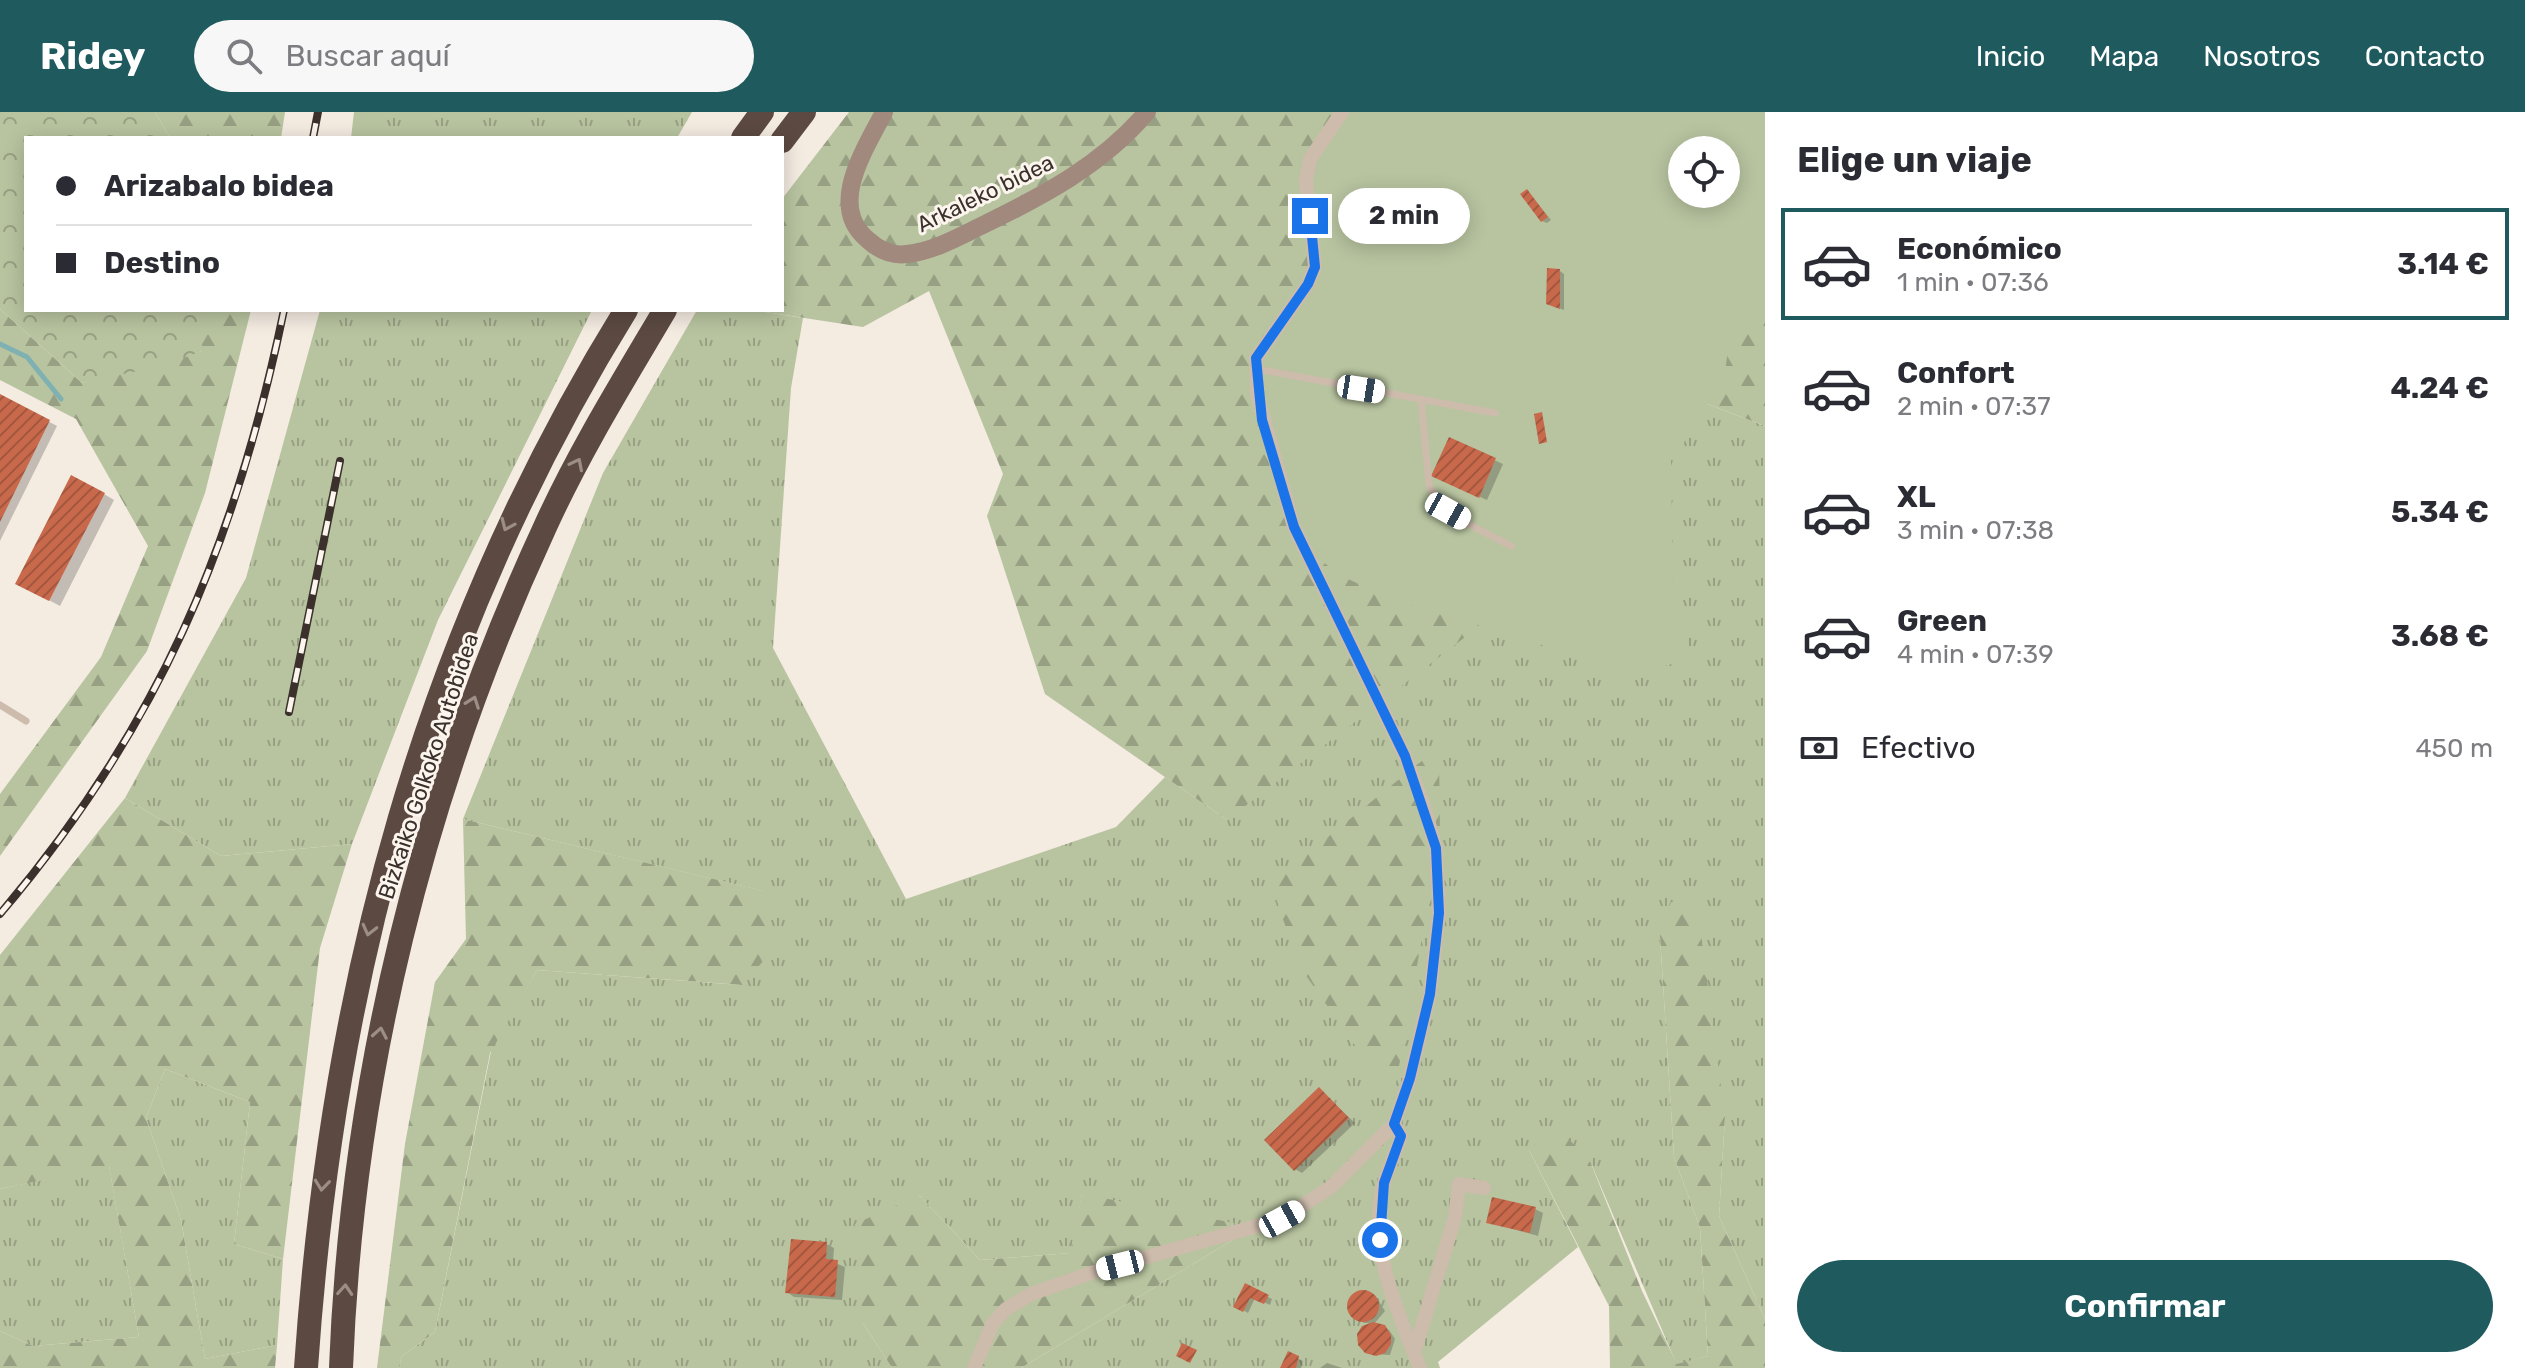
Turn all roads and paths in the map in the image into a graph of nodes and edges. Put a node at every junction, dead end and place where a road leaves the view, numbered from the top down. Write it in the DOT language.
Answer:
graph roads {
  1 [pos="762,112"];
  2 [pos="804,112"];
  3 [pos="884,112"];
  4 [pos="1147,112"];
  5 [pos="1342,112"];
  6 [pos="744,136"];
  7 [pos="784,138"];
  8 [pos="625,312"];
  9 [pos="664,312"];
  10 [pos="1255,369"];
  11 [pos="1421,399"];
  12 [pos="1495,413"];
  13 [pos="1511,546"];
  14 [pos="0,705"];
  15 [pos="26,721"];
  16 [pos="1394,1124"];
  17 [pos="1484,1188"];
  18 [pos="1414,1353"];
  19 [pos="306,1368"];
  20 [pos="341,1368"];
  21 [pos="974,1368"];
  22 [pos="1420,1368"];
  1 -- 6 [label="highway"];
  2 -- 7 [label="highway"];
  3 -- 4 [label="street, Arkaleko bidea"];
  5 -- 10 [label="street"];
  8 -- 19 [label="highway, Bizkaiko Golkoko Autobidea, one-way"];
  20 -- 9 [label="highway, Bizkaiko Golkoko Autobidea, one-way"];
  10 -- 11 [label="lane"];
  10 -- 16 [label="street"];
  11 -- 12 [label="lane"];
  11 -- 13 [label="lane"];
  14 -- 15 [label="lane"];
  16 -- 18 [label="street"];
  16 -- 21 [label="street"];
  17 -- 18 [label="street"];
  18 -- 22 [label="street"];
}
